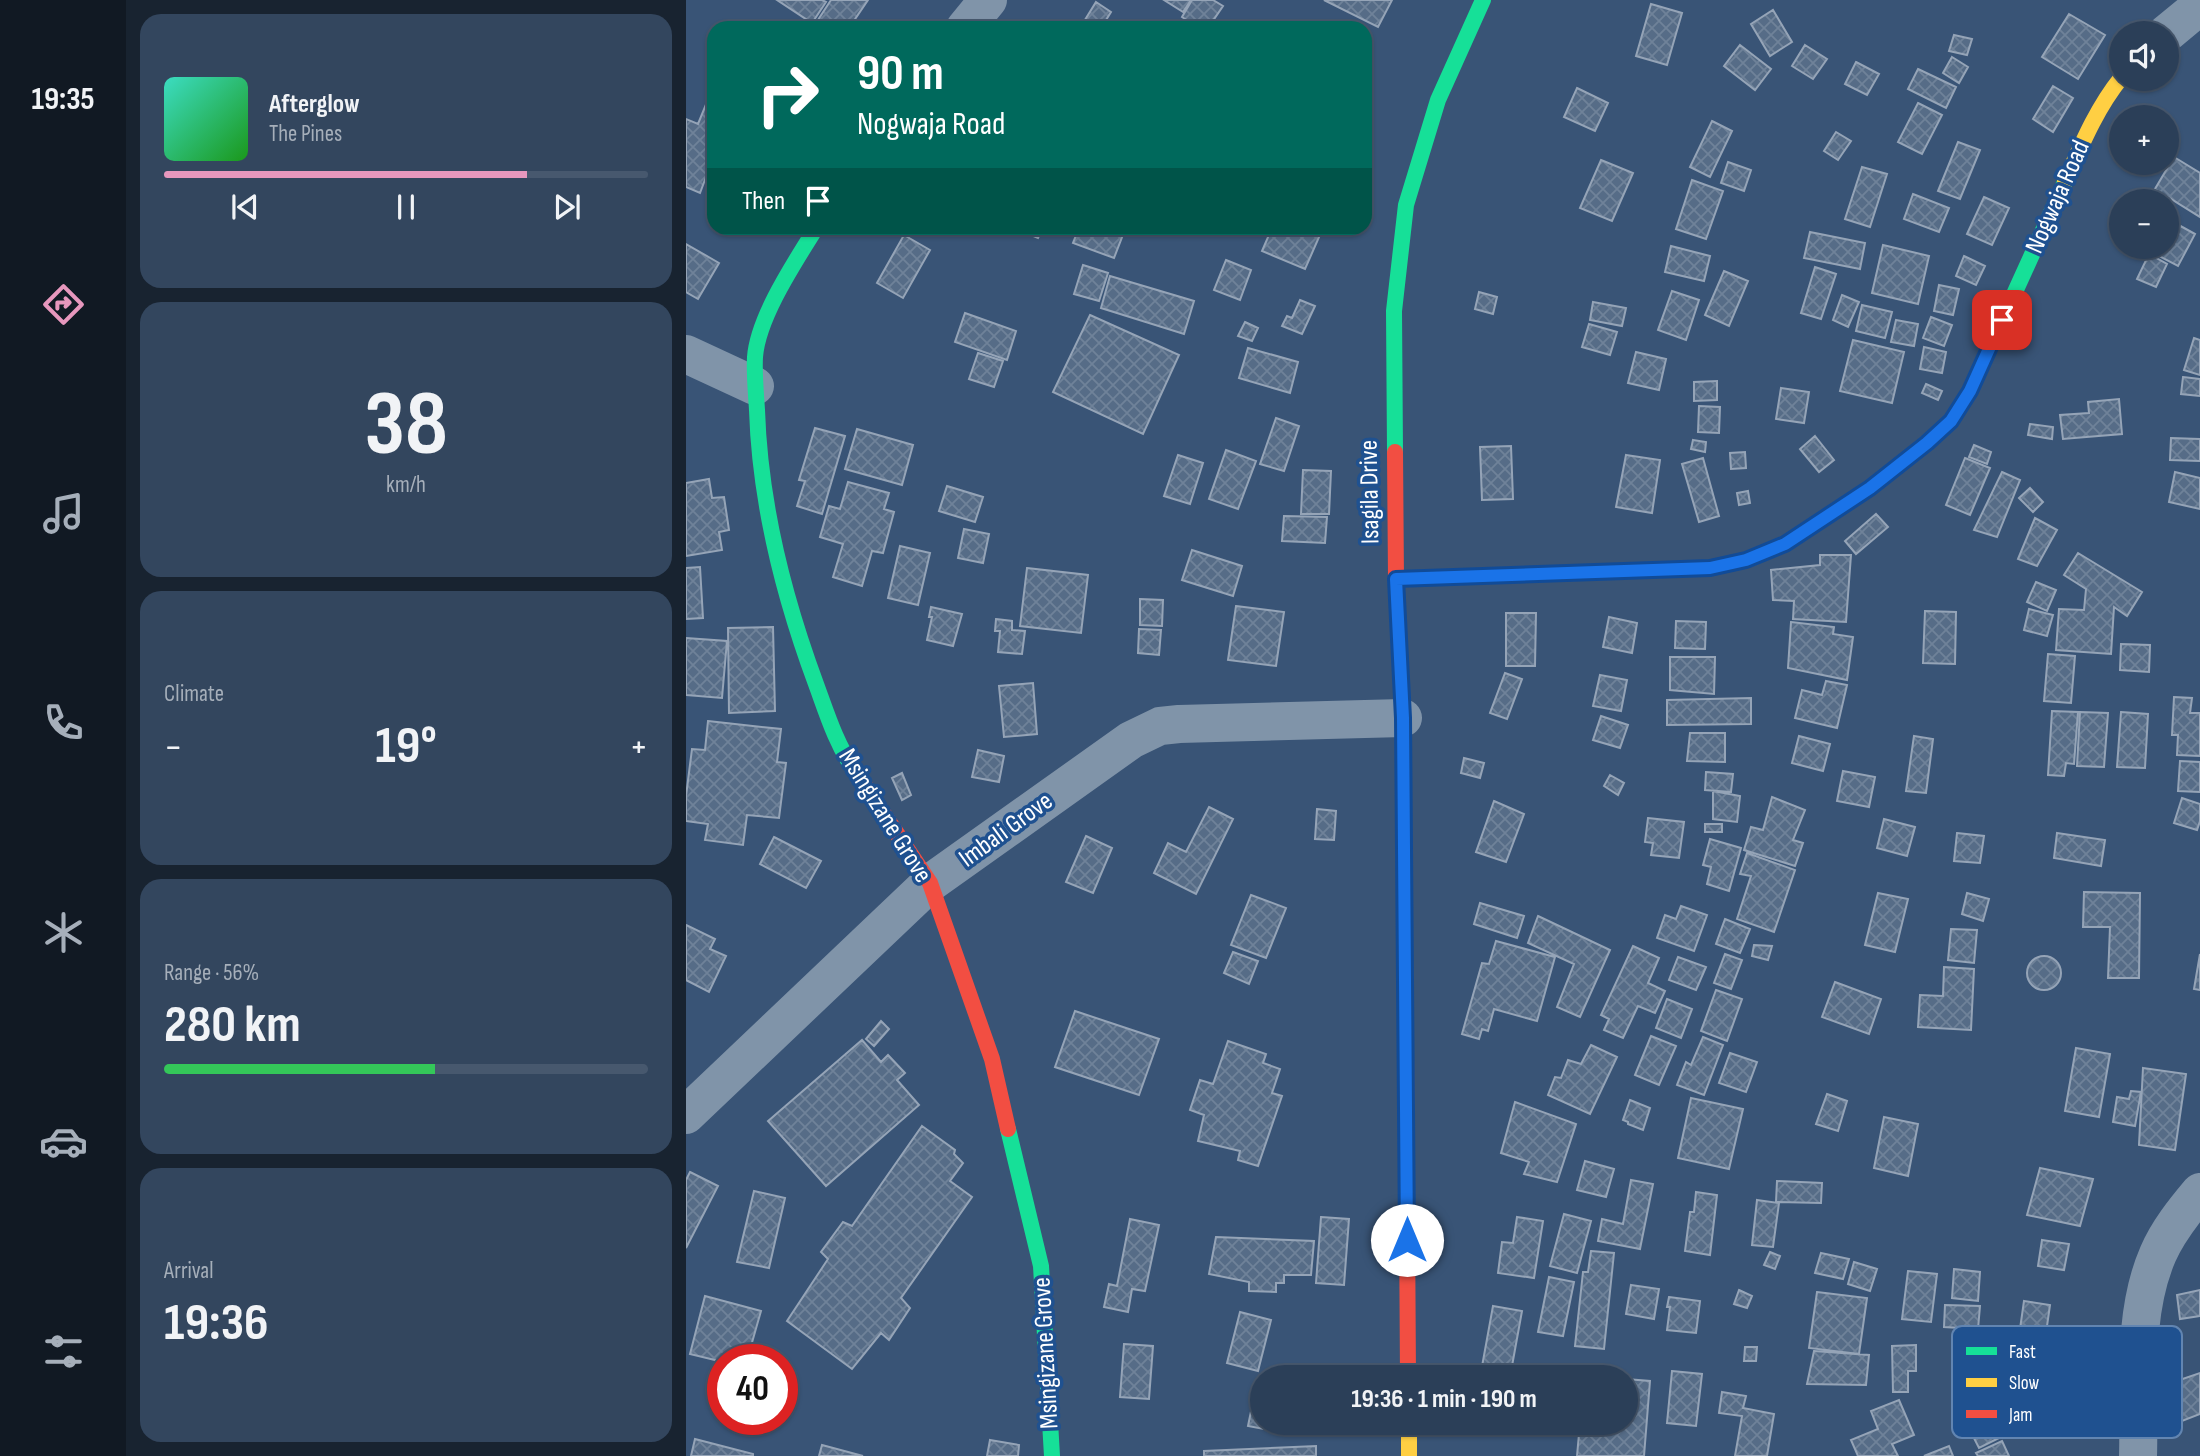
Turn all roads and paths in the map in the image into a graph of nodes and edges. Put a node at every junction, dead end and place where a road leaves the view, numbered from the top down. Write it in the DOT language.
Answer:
graph roads {
  1 [pos="988,0"];
  2 [pos="1483,0"];
  3 [pos="2200,6"];
  4 [pos="971,21"];
  5 [pos="2179,23"];
  6 [pos="2111,91"];
  7 [pos="812,235"];
  8 [pos="686,354"];
  9 [pos="755,386"];
  10 [pos="1396,579"];
  11 [pos="1403,718"];
  12 [pos="930,883"];
  13 [pos="686,1115"];
  14 [pos="2200,1192"];
  15 [pos="2141,1326"];
  16 [pos="1408,1365"];
  17 [pos="1409,1435"];
  18 [pos="2138,1438"];
  19 [pos="1052,1456"];
  20 [pos="1409,1456"];
  21 [pos="2138,1456"];
  1 -- 4 [label="street"];
  2 -- 10 [label="street, Isagila Drive"];
  3 -- 5 [label="street"];
  6 -- 10 [label="street, Nogwaja Road"];
  7 -- 9 [label="street, Msingizane Grove"];
  8 -- 9 [label="street"];
  9 -- 12 [label="street, Msingizane Grove"];
  10 -- 11 [label="street, Isagila Drive"];
  11 -- 12 [label="street, Imbali Grove"];
  11 -- 16 [label="street, Isagila Drive"];
  12 -- 13 [label="street, Imbali Grove"];
  12 -- 19 [label="street, Msingizane Grove"];
  14 -- 15 [label="street"];
  17 -- 20 [label="street"];
  18 -- 21 [label="street"];
}
